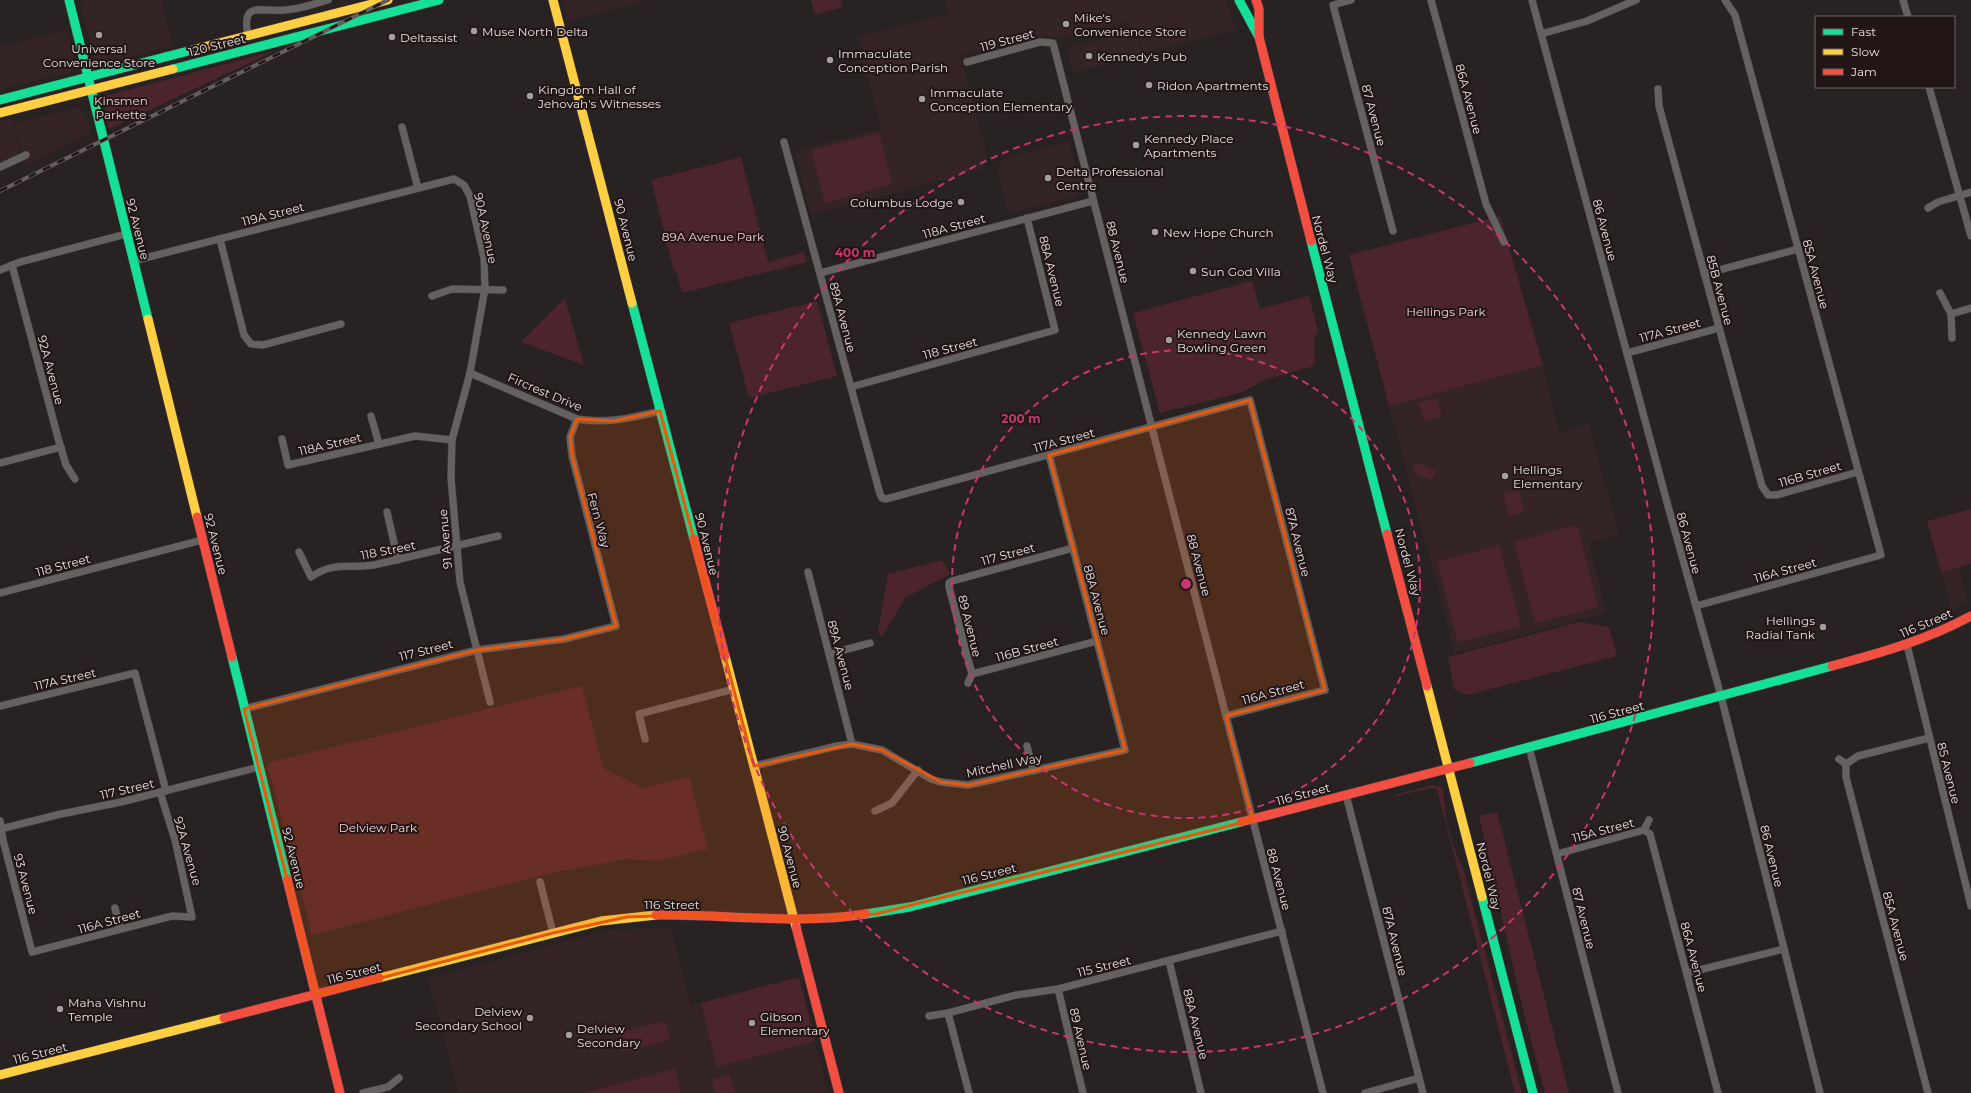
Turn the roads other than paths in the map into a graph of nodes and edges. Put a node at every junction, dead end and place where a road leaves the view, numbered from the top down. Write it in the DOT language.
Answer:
graph roads {
  1 [pos="69,0"];
  2 [pos="328,0"];
  3 [pos="388,0"];
  4 [pos="439,0"];
  5 [pos="553,0"];
  6 [pos="1239,0"];
  7 [pos="1256,0"];
  8 [pos="1351,0"];
  9 [pos="1431,0"];
  10 [pos="1532,0"];
  11 [pos="1636,0"];
  12 [pos="1725,0"];
  13 [pos="1903,0"];
  14 [pos="418,3"];
  15 [pos="1908,16"];
  16 [pos="1541,34"];
  17 [pos="248,36"];
  18 [pos="1259,37"];
  19 [pos="1053,43"];
  20 [pos="251,49"];
  21 [pos="967,62"];
  22 [pos="87,77"];
  23 [pos="1929,88"];
  24 [pos="1658,89"];
  25 [pos="90,90"];
  26 [pos="0,100"];
  27 [pos="0,113"];
  28 [pos="402,127"];
  29 [pos="784,142"];
  30 [pos="26,155"];
  31 [pos="0,167"];
  32 [pos="454,179"];
  33 [pos="418,188"];
  34 [pos="1971,192"];
  35 [pos="1960,195"];
  36 [pos="1093,200"];
  37 [pos="1928,208"];
  38 [pos="1027,218"];
  39 [pos="1393,231"];
  40 [pos="126,234"];
  41 [pos="1971,236"];
  42 [pos="220,239"];
  43 [pos="1504,242"];
  44 [pos="1798,249"];
  45 [pos="133,261"];
  46 [pos="12,265"];
  47 [pos="0,270"];
  48 [pos="820,273"];
  49 [pos="1704,274"];
  50 [pos="485,288"];
  51 [pos="503,290"];
  52 [pos="1940,293"];
  53 [pos="432,296"];
  54 [pos="1971,308"];
  55 [pos="1951,314"];
  56 [pos="341,324"];
  57 [pos="1719,328"];
  58 [pos="1055,330"];
  59 [pos="1952,338"];
  60 [pos="1627,353"];
  61 [pos="470,373"];
  62 [pos="851,387"];
  63 [pos="1250,400"];
  64 [pos="660,410"];
  65 [pos="371,416"];
  66 [pos="577,419"];
  67 [pos="1152,428"];
  68 [pos="282,439"];
  69 [pos="452,440"];
  70 [pos="379,444"];
  71 [pos="61,447"];
  72 [pos="1049,455"];
  73 [pos="0,463"];
  74 [pos="1858,472"];
  75 [pos="75,479"];
  76 [pos="1768,495"];
  77 [pos="882,498"];
  78 [pos="387,512"];
  79 [pos="498,536"];
  80 [pos="202,540"];
  81 [pos="456,546"];
  82 [pos="1073,548"];
  83 [pos="299,552"];
  84 [pos="1881,555"];
  85 [pos="398,560"];
  86 [pos="808,572"];
  87 [pos="949,583"];
  88 [pos="0,593"];
  89 [pos="1696,606"];
  90 [pos="1971,616"];
  91 [pos="616,626"];
  92 [pos="1097,641"];
  93 [pos="870,644"];
  94 [pos="1907,645"];
  95 [pos="477,650"];
  96 [pos="829,654"];
  97 [pos="135,673"];
  98 [pos="972,674"];
  99 [pos="968,683"];
  100 [pos="734,689"];
  101 [pos="1325,690"];
  102 [pos="1721,696"];
  103 [pos="490,702"];
  104 [pos="0,706"];
  105 [pos="244,709"];
  106 [pos="1226,716"];
  107 [pos="1929,738"];
  108 [pos="646,739"];
  109 [pos="852,744"];
  110 [pos="1027,746"];
  111 [pos="1529,747"];
  112 [pos="1125,750"];
  113 [pos="1839,759"];
  114 [pos="1846,764"];
  115 [pos="754,766"];
  116 [pos="259,767"];
  117 [pos="1450,768"];
  118 [pos="918,770"];
  119 [pos="1033,771"];
  120 [pos="163,791"];
  121 [pos="1346,795"];
  122 [pos="875,811"];
  123 [pos="1252,820"];
  124 [pos="1649,820"];
  125 [pos="0,821"];
  126 [pos="1,829"];
  127 [pos="1644,830"];
  128 [pos="1556,854"];
  129 [pos="540,882"];
  130 [pos="1971,906"];
  131 [pos="115,908"];
  132 [pos="192,916"];
  133 [pos="794,919"];
  134 [pos="120,930"];
  135 [pos="1282,931"];
  136 [pos="553,933"];
  137 [pos="1784,949"];
  138 [pos="32,952"];
  139 [pos="1169,961"];
  140 [pos="1687,973"];
  141 [pos="1058,989"];
  142 [pos="316,995"];
  143 [pos="948,1013"];
  144 [pos="929,1016"];
  145 [pos="0,1075"];
  146 [pos="399,1078"];
  147 [pos="1419,1078"];
  148 [pos="340,1093"];
  149 [pos="363,1093"];
  150 [pos="840,1093"];
  151 [pos="969,1093"];
  152 [pos="1083,1093"];
  153 [pos="1201,1093"];
  154 [pos="1323,1093"];
  155 [pos="1365,1093"];
  156 [pos="1423,1093"];
  157 [pos="1533,1093"];
  158 [pos="1618,1093"];
  159 [pos="1718,1093"];
  160 [pos="1820,1093"];
  161 [pos="1928,1093"];
  1 -- 22 [label="street, 92 Avenue"];
  2 -- 17 [label="street"];
  3 -- 17 [label="street, 120 Street"];
  4 -- 14 [label="street, 120 Street"];
  5 -- 64 [label="street, 90 Avenue"];
  6 -- 18 [label="street, Nordel Way"];
  7 -- 18 [label="street, Nordel Way"];
  8 -- 39 [label="street, 87 Avenue"];
  9 -- 43 [label="street, 86A Avenue"];
  10 -- 16 [label="street, 86 Avenue"];
  11 -- 16 [label="street"];
  12 -- 44 [label="street, 85A Avenue"];
  13 -- 15 [label="street"];
  14 -- 20 [label="street, 120 Street"];
  16 -- 60 [label="street, 86 Avenue"];
  17 -- 20 [label="street"];
  17 -- 22 [label="street, 120 Street"];
  18 -- 117 [label="street, Nordel Way"];
  19 -- 21 [label="street, 119 Street"];
  19 -- 36 [label="street, 88 Avenue"];
  20 -- 25 [label="street, 120 Street"];
  22 -- 25 [label="street, 92 Avenue"];
  22 -- 26 [label="street, 120 Street"];
  23 -- 35 [label="street"];
  24 -- 49 [label="street, 85B Avenue"];
  25 -- 27 [label="street, 120 Street"];
  25 -- 40 [label="street, 92 Avenue"];
  28 -- 33 [label="street"];
  29 -- 48 [label="street, 89A Avenue"];
  30 -- 31 [label="street"];
  32 -- 33 [label="street, 119A Street"];
  32 -- 50 [label="street, 90A Avenue"];
  33 -- 42 [label="street, 119A Street"];
  34 -- 35 [label="street"];
  35 -- 37 [label="street"];
  35 -- 41 [label="street"];
  36 -- 38 [label="street, 118A Street"];
  36 -- 67 [label="street, 88 Avenue"];
  38 -- 48 [label="street, 118A Street"];
  38 -- 58 [label="street, 88A Avenue"];
  40 -- 45 [label="street, 92 Avenue"];
  40 -- 46 [label="street"];
  42 -- 45 [label="street, 119A Street"];
  42 -- 56 [label="street"];
  44 -- 49 [label="street"];
  44 -- 74 [label="street, 85A Avenue"];
  45 -- 80 [label="street, 92 Avenue"];
  46 -- 47 [label="street"];
  46 -- 71 [label="street, 92A Avenue"];
  48 -- 62 [label="street, 89A Avenue"];
  49 -- 57 [label="street, 85B Avenue"];
  50 -- 51 [label="street"];
  50 -- 53 [label="street"];
  50 -- 61 [label="street, 90A Avenue"];
  52 -- 55 [label="street"];
  54 -- 55 [label="street"];
  55 -- 59 [label="street"];
  57 -- 60 [label="street, 117A Street"];
  57 -- 76 [label="street, 85B Avenue"];
  58 -- 62 [label="street, 118 Street"];
  60 -- 89 [label="street, 86 Avenue"];
  61 -- 66 [label="street, Fircrest Drive"];
  61 -- 69 [label="street, 91 Avenue"];
  62 -- 77 [label="street, 89A Avenue"];
  63 -- 67 [label="street, 117A Street"];
  63 -- 101 [label="street, 87A Avenue"];
  64 -- 66 [label="street, Fircrest Drive"];
  64 -- 100 [label="street, 90 Avenue"];
  65 -- 70 [label="street, 118A Street"];
  66 -- 91 [label="street, Fern Way"];
  67 -- 72 [label="street, 117A Street"];
  67 -- 106 [label="street, 88 Avenue"];
  68 -- 70 [label="street, 118A Street"];
  69 -- 70 [label="street, 118A Street"];
  69 -- 81 [label="street, 91 Avenue"];
  71 -- 73 [label="street"];
  71 -- 75 [label="street, 92A Avenue"];
  72 -- 77 [label="street, 117A Street"];
  72 -- 82 [label="street, 88A Avenue"];
  74 -- 76 [label="street, 116B Street"];
  74 -- 84 [label="street, 85A Avenue"];
  78 -- 85 [label="street"];
  79 -- 81 [label="street, 118 Street"];
  80 -- 88 [label="street, 118 Street"];
  80 -- 105 [label="street, 92 Avenue"];
  81 -- 85 [label="street, 118 Street"];
  81 -- 95 [label="street, 91 Avenue"];
  82 -- 87 [label="street, 117 Street"];
  82 -- 92 [label="street, 88A Avenue"];
  83 -- 85 [label="street, 118 Street"];
  84 -- 89 [label="street, 116A Street"];
  86 -- 96 [label="street, 89A Avenue"];
  87 -- 98 [label="street, 89 Avenue"];
  89 -- 102 [label="street, 86 Avenue"];
  90 -- 94 [label="street, 116 Street"];
  91 -- 95 [label="street, 117 Street"];
  92 -- 98 [label="street, 116B Street"];
  92 -- 112 [label="street, 88A Avenue"];
  93 -- 96 [label="street"];
  94 -- 102 [label="street, 116 Street"];
  94 -- 107 [label="street, 85 Avenue"];
  95 -- 103 [label="street, 91 Avenue"];
  95 -- 105 [label="street, 117 Street"];
  96 -- 109 [label="street, 89A Avenue"];
  97 -- 104 [label="street, 117A Street"];
  97 -- 120 [label="street, 92A Avenue"];
  98 -- 99 [label="street"];
  100 -- 108 [label="street"];
  100 -- 115 [label="street, 90 Avenue"];
  101 -- 106 [label="street, 116A Street"];
  102 -- 111 [label="street, 116 Street"];
  102 -- 137 [label="street, 86 Avenue"];
  105 -- 116 [label="street, 92 Avenue"];
  106 -- 123 [label="street, 88 Avenue"];
  107 -- 114 [label="street"];
  107 -- 130 [label="street, 85 Avenue"];
  109 -- 115 [label="street, Mitchell Way"];
  109 -- 118 [label="street, Mitchell Way"];
  110 -- 119 [label="street"];
  111 -- 117 [label="street, 116 Street"];
  111 -- 128 [label="street, 87 Avenue"];
  112 -- 119 [label="street, Mitchell Way"];
  113 -- 114 [label="street"];
  114 -- 161 [label="street, 85A Avenue"];
  115 -- 133 [label="street, 90 Avenue"];
  116 -- 120 [label="street, 117 Street"];
  116 -- 142 [label="street, 92 Avenue"];
  117 -- 121 [label="street, 116 Street"];
  117 -- 157 [label="street, Nordel Way"];
  118 -- 119 [label="street, Mitchell Way"];
  118 -- 122 [label="street"];
  120 -- 126 [label="street, 117 Street"];
  120 -- 132 [label="street, 92A Avenue"];
  121 -- 123 [label="street, 116 Street"];
  121 -- 147 [label="street, 87A Avenue"];
  123 -- 133 [label="street, 116 Street"];
  123 -- 135 [label="street, 88 Avenue"];
  124 -- 127 [label="street, 115A Street"];
  125 -- 126 [label="street, 93 Avenue"];
  126 -- 138 [label="street, 93 Avenue"];
  127 -- 128 [label="street, 115A Street"];
  127 -- 140 [label="street, 86A Avenue"];
  128 -- 158 [label="street, 87 Avenue"];
  129 -- 136 [label="street"];
  131 -- 134 [label="street"];
  132 -- 134 [label="street, 116A Street"];
  133 -- 136 [label="street, 116 Street"];
  133 -- 150 [label="street, 90 Avenue"];
  134 -- 138 [label="street, 116A Street"];
  135 -- 139 [label="street, 115 Street"];
  135 -- 154 [label="street, 88 Avenue"];
  136 -- 142 [label="street, 116 Street"];
  137 -- 140 [label="street"];
  137 -- 160 [label="street, 86 Avenue"];
  139 -- 141 [label="street, 115 Street"];
  139 -- 153 [label="street, 88A Avenue"];
  140 -- 159 [label="street, 86A Avenue"];
  141 -- 143 [label="street, 115 Street"];
  141 -- 152 [label="street, 89 Avenue"];
  142 -- 145 [label="street, 116 Street"];
  142 -- 148 [label="street, 92 Avenue"];
  143 -- 144 [label="street, 115 Street"];
  143 -- 151 [label="street"];
  146 -- 149 [label="street"];
  147 -- 155 [label="street"];
  147 -- 156 [label="street, 87A Avenue"];
}
